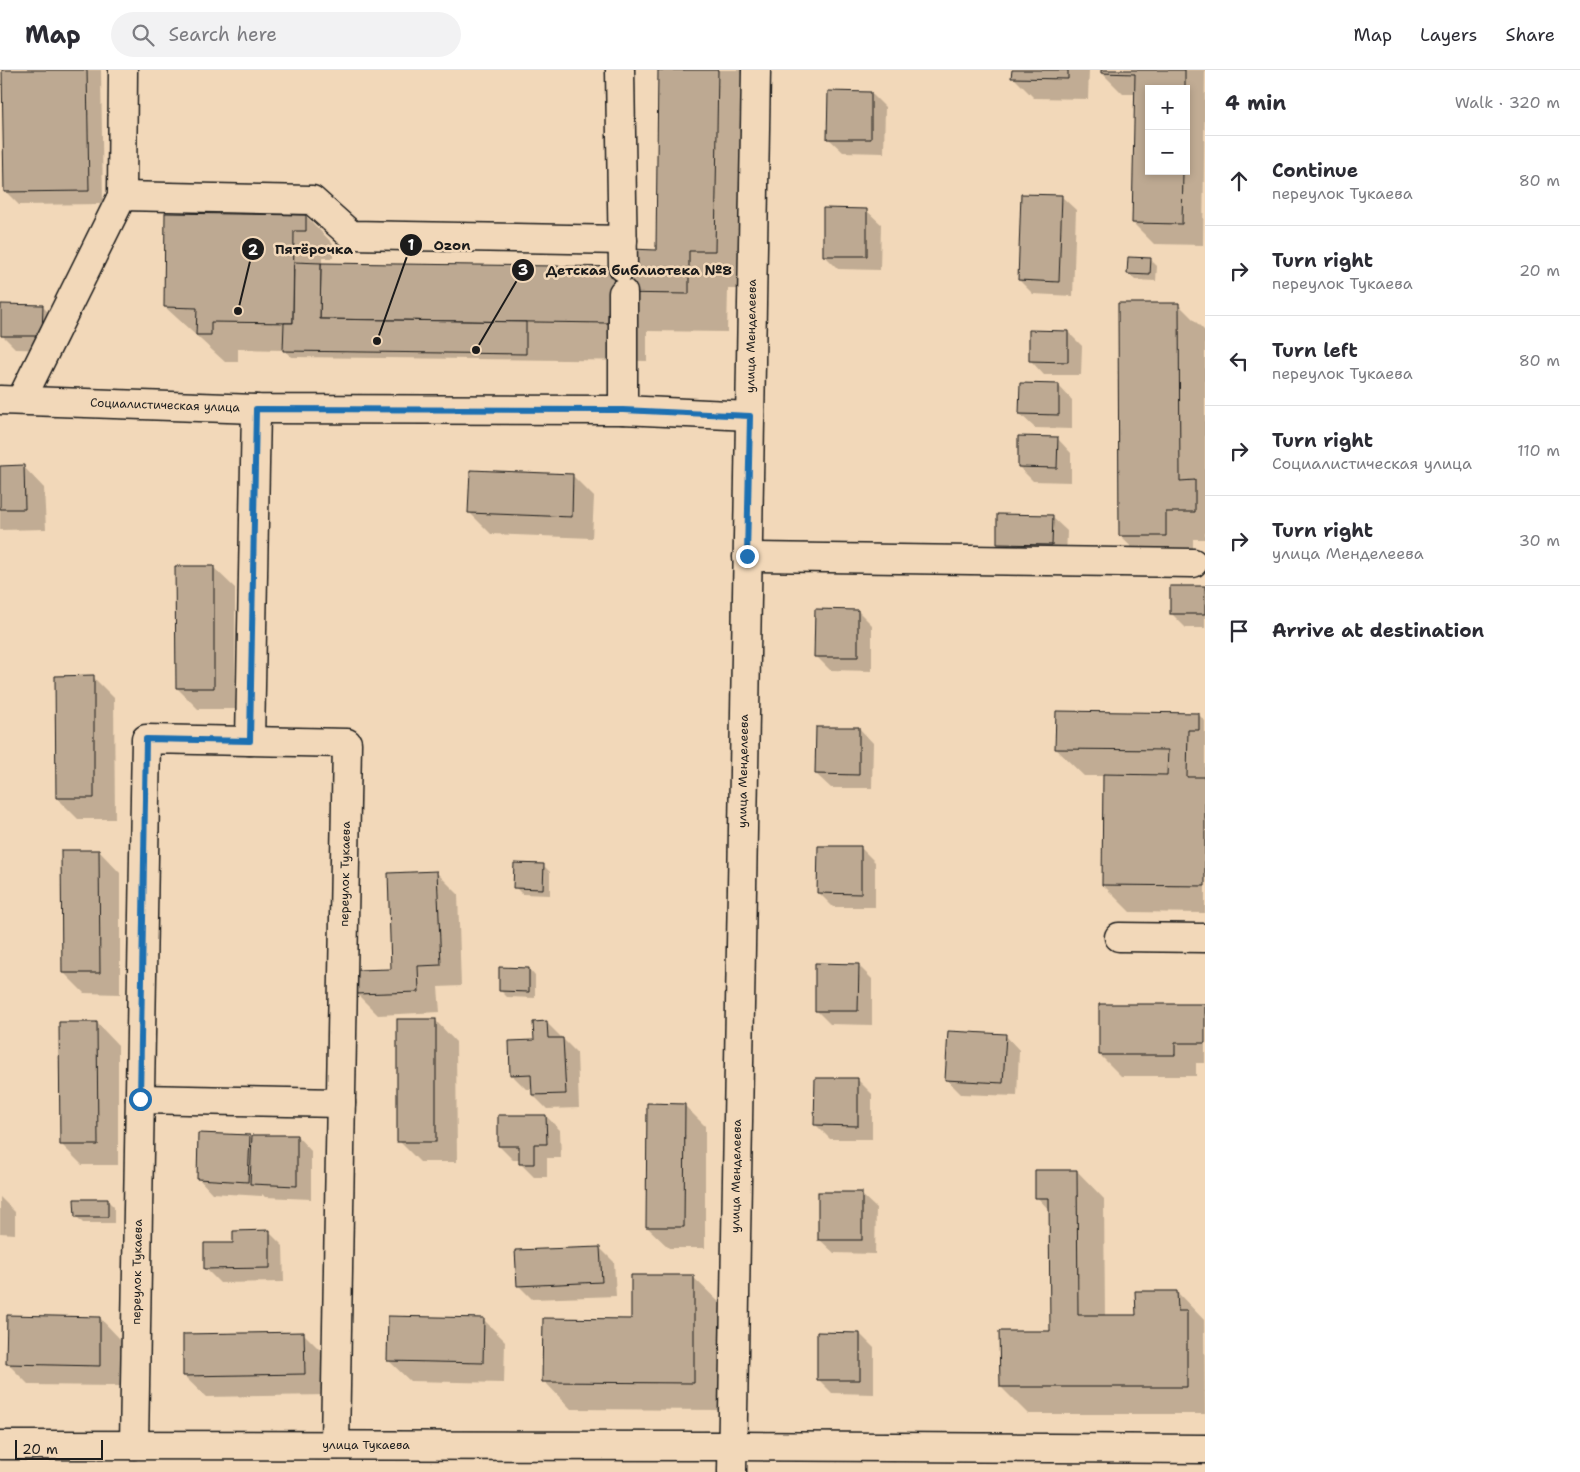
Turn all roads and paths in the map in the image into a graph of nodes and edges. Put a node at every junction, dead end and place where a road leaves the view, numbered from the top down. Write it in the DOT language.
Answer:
graph roads {
  1 [pos="123,70"];
  2 [pos="620,70"];
  3 [pos="756,70"];
  4 [pos="122,196"];
  5 [pos="623,240"];
  6 [pos="10,400"];
  7 [pos="256,409"];
  8 [pos="623,410"];
  9 [pos="750,416"];
  10 [pos="747,556"];
  11 [pos="1193,564"];
  12 [pos="250,741"];
  13 [pos="1119,937"];
  14 [pos="1205,938"];
  15 [pos="140,1099"];
  16 [pos="341,1103"];
  17 [pos="0,1445"];
  18 [pos="134,1445"];
  19 [pos="335,1446"];
  20 [pos="1205,1449"];
  21 [pos="732,1459"];
  1 -- 4 [label="street"];
  2 -- 5 [label="street"];
  3 -- 9 [label="street, улица Менделеева"];
  4 -- 5 [label="street"];
  4 -- 6 [label="street"];
  5 -- 8 [label="street"];
  6 -- 7 [label="street, Социалистическая улица"];
  7 -- 8 [label="street, Социалистическая улица"];
  7 -- 12 [label="street"];
  8 -- 9 [label="street, Социалистическая улица"];
  9 -- 10 [label="street, улица Менделеева"];
  10 -- 11 [label="street"];
  10 -- 21 [label="street, улица Менделеева"];
  12 -- 15 [label="street, переулок Тукаева"];
  12 -- 16 [label="street, переулок Тукаева"];
  13 -- 14 [label="street"];
  15 -- 16 [label="street"];
  15 -- 18 [label="street, переулок Тукаева"];
  16 -- 19 [label="street, переулок Тукаева"];
  17 -- 18 [label="street, улица Тукаева"];
  18 -- 19 [label="street, улица Тукаева"];
  19 -- 21 [label="street, улица Тукаева"];
  20 -- 21 [label="street, улица Тукаева"];
}
